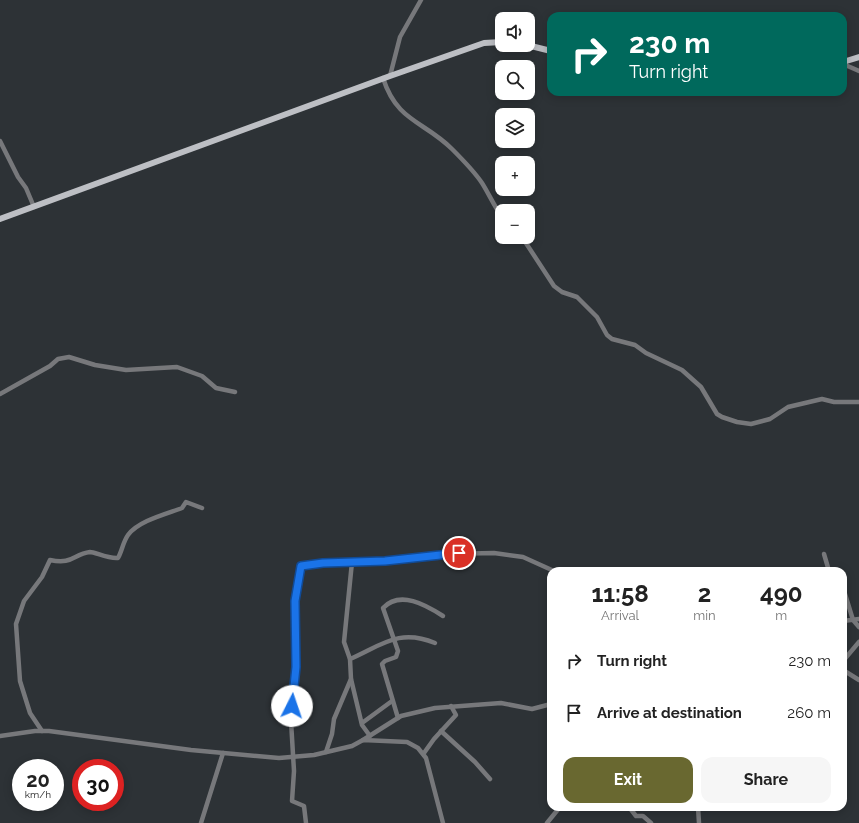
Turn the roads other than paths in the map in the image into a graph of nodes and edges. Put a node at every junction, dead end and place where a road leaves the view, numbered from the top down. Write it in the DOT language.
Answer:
graph roads {
  1 [pos="421,0"];
  2 [pos="495,43"];
  3 [pos="535,47"];
  4 [pos="547,50"];
  5 [pos="859,58"];
  6 [pos="847,62"];
  7 [pos="847,65"];
  8 [pos="859,71"];
  9 [pos="390,76"];
  10 [pos="384,78"];
  11 [pos="0,141"];
  12 [pos="495,205"];
  13 [pos="34,207"];
  14 [pos="0,219"];
  15 [pos="527,244"];
  16 [pos="235,392"];
  17 [pos="0,394"];
  18 [pos="859,402"];
  19 [pos="202,508"];
  20 [pos="824,554"];
  21 [pos="352,562"];
  22 [pos="828,567"];
  23 [pos="547,568"];
  24 [pos="847,600"];
  25 [pos="443,616"];
  26 [pos="859,619"];
  27 [pos="853,620"];
  28 [pos="847,621"];
  29 [pos="859,627"];
  30 [pos="394,639"];
  31 [pos="859,642"];
  32 [pos="435,643"];
  33 [pos="847,656"];
  34 [pos="350,659"];
  35 [pos="847,672"];
  36 [pos="351,679"];
  37 [pos="859,680"];
  38 [pos="392,701"];
  39 [pos="547,705"];
  40 [pos="451,706"];
  41 [pos="398,718"];
  42 [pos="362,723"];
  43 [pos="42,731"];
  44 [pos="441,731"];
  45 [pos="0,736"];
  46 [pos="370,736"];
  47 [pos="363,740"];
  48 [pos="326,752"];
  49 [pos="223,753"];
  50 [pos="424,753"];
  51 [pos="293,757"];
  52 [pos="490,779"];
  53 [pos="557,811"];
  54 [pos="632,811"];
  55 [pos="698,811"];
  56 [pos="201,823"];
  57 [pos="306,823"];
  58 [pos="443,823"];
  59 [pos="547,823"];
  60 [pos="651,823"];
  61 [pos="699,823"];
  1 -- 9 [label="street"];
  2 -- 9 [label="main road"];
  3 -- 4 [label="main road"];
  5 -- 6 [label="main road"];
  7 -- 8 [label="street"];
  9 -- 10 [label="main road"];
  10 -- 12 [label="street"];
  10 -- 13 [label="main road"];
  11 -- 13 [label="street"];
  13 -- 14 [label="main road"];
  15 -- 18 [label="street"];
  16 -- 17 [label="street"];
  19 -- 43 [label="street"];
  20 -- 22 [label="street"];
  21 -- 23 [label="street"];
  21 -- 34 [label="street"];
  21 -- 51 [label="street"];
  24 -- 27 [label="street"];
  25 -- 30 [label="street"];
  26 -- 27 [label="street"];
  27 -- 28 [label="street"];
  27 -- 29 [label="street"];
  30 -- 32 [label="street"];
  30 -- 34 [label="street"];
  30 -- 38 [label="street"];
  31 -- 33 [label="street"];
  34 -- 36 [label="street"];
  35 -- 37 [label="street"];
  36 -- 42 [label="street"];
  36 -- 48 [label="street"];
  38 -- 41 [label="street"];
  38 -- 42 [label="street"];
  39 -- 40 [label="street"];
  40 -- 41 [label="street"];
  40 -- 44 [label="street"];
  41 -- 46 [label="street"];
  42 -- 46 [label="street"];
  43 -- 45 [label="street"];
  43 -- 49 [label="street"];
  44 -- 50 [label="street"];
  44 -- 52 [label="street"];
  46 -- 47 [label="street"];
  47 -- 48 [label="street"];
  47 -- 50 [label="street"];
  48 -- 51 [label="street"];
  49 -- 51 [label="street"];
  49 -- 56 [label="street"];
  50 -- 58 [label="street"];
  51 -- 57 [label="street"];
  53 -- 59 [label="street"];
  54 -- 60 [label="street"];
  55 -- 61 [label="street"];
}
